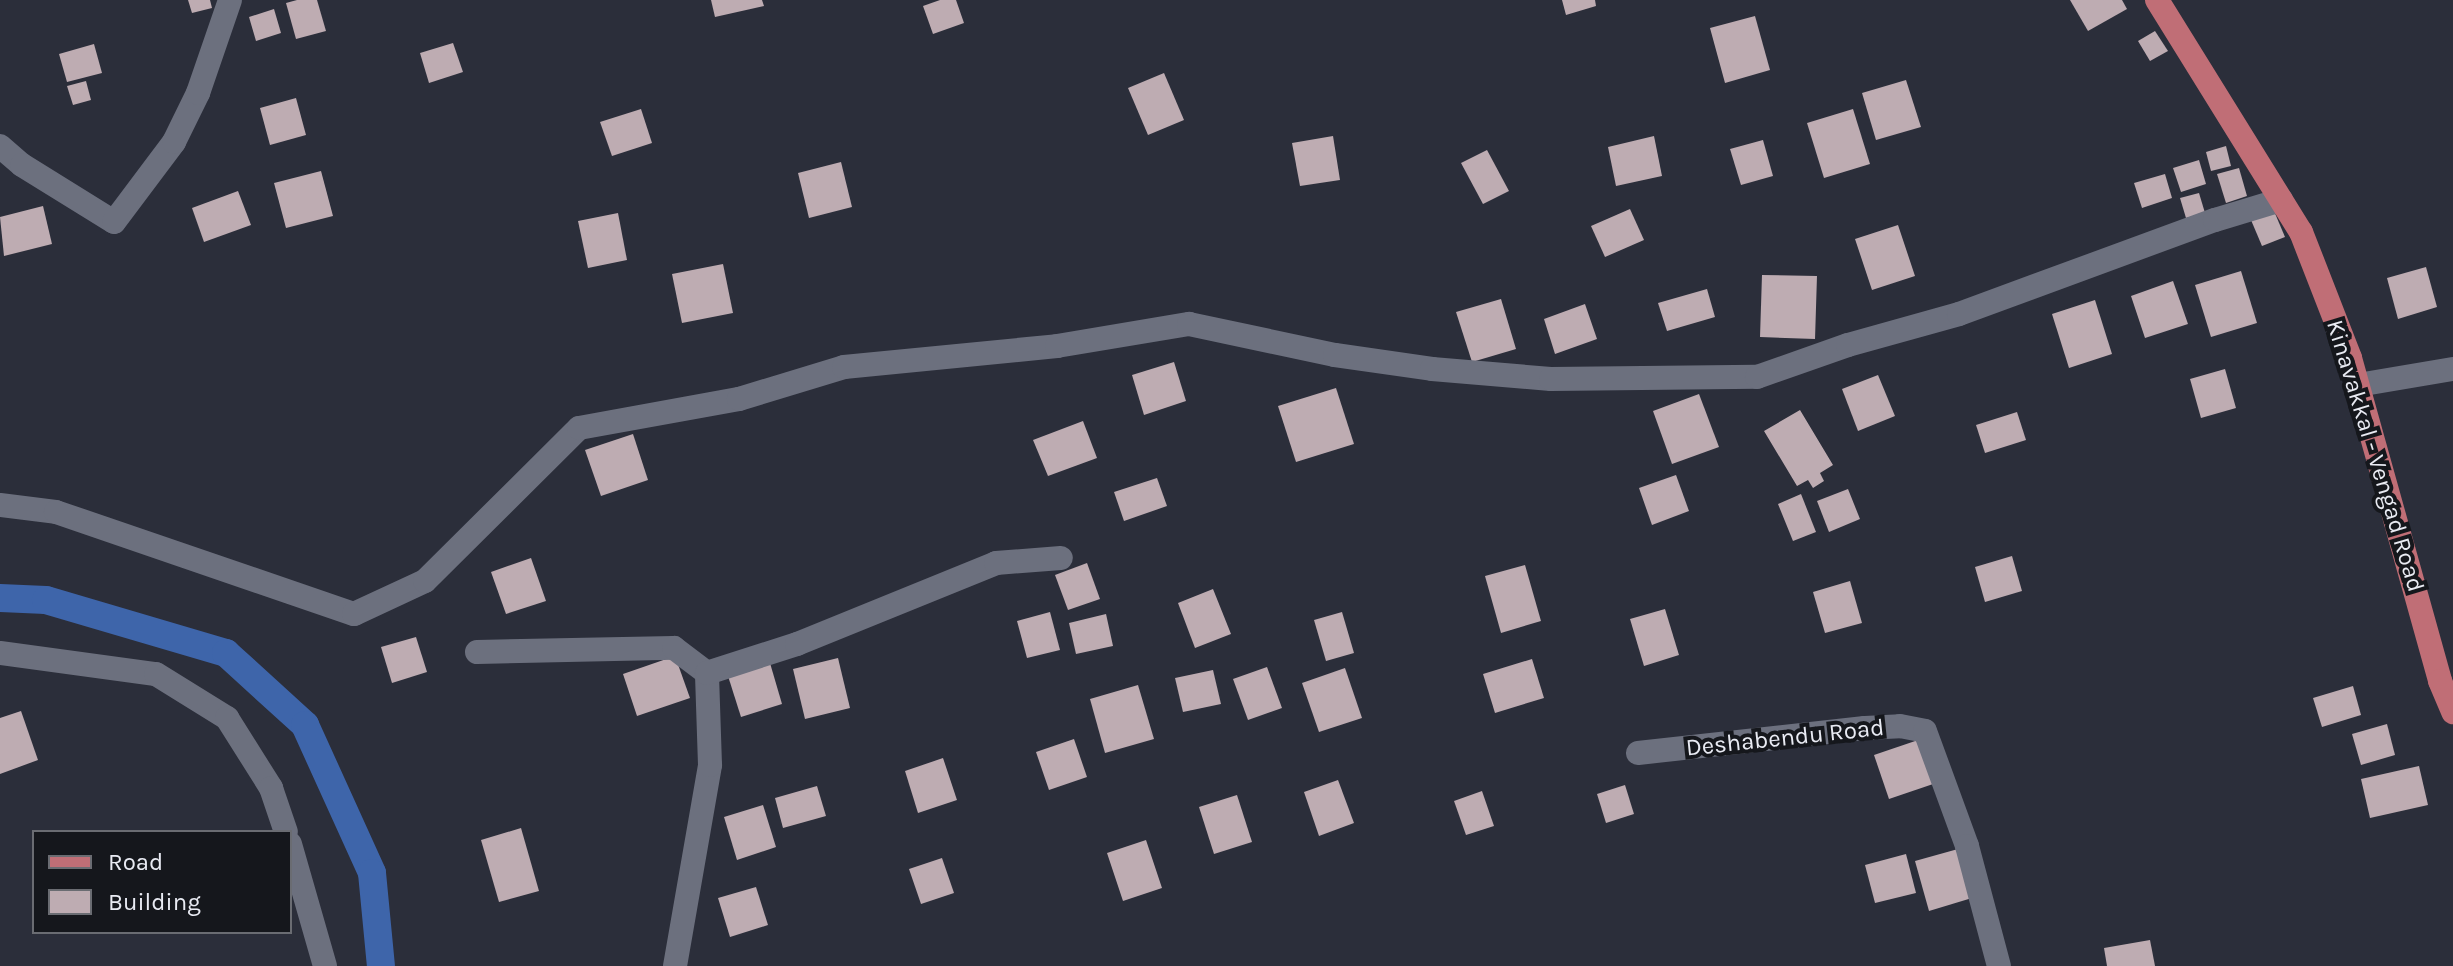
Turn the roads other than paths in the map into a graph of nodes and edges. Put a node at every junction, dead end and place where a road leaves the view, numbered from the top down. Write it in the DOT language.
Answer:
graph roads {
  1 [pos="230,0"];
  2 [pos="2157,0"];
  3 [pos="0,146"];
  4 [pos="2281,200"];
  5 [pos="2453,369"];
  6 [pos="2358,385"];
  7 [pos="0,505"];
  8 [pos="1061,558"];
  9 [pos="477,652"];
  10 [pos="0,653"];
  11 [pos="707,673"];
  12 [pos="2453,712"];
  13 [pos="1638,753"];
  14 [pos="285,830"];
  15 [pos="292,851"];
  16 [pos="325,966"];
  17 [pos="675,966"];
  18 [pos="1999,966"];
  1 -- 3 [label="street"];
  2 -- 4 [label="main road, Kinavakkal - Vengad Road"];
  4 -- 6 [label="main road, Kinavakkal - Vengad Road"];
  4 -- 7 [label="street"];
  5 -- 6 [label="street"];
  6 -- 12 [label="main road, Kinavakkal - Vengad Road"];
  8 -- 11 [label="street"];
  9 -- 11 [label="street"];
  10 -- 14 [label="street"];
  11 -- 17 [label="street"];
  13 -- 18 [label="street, Deshabendu Road"];
  15 -- 16 [label="street"];
}
